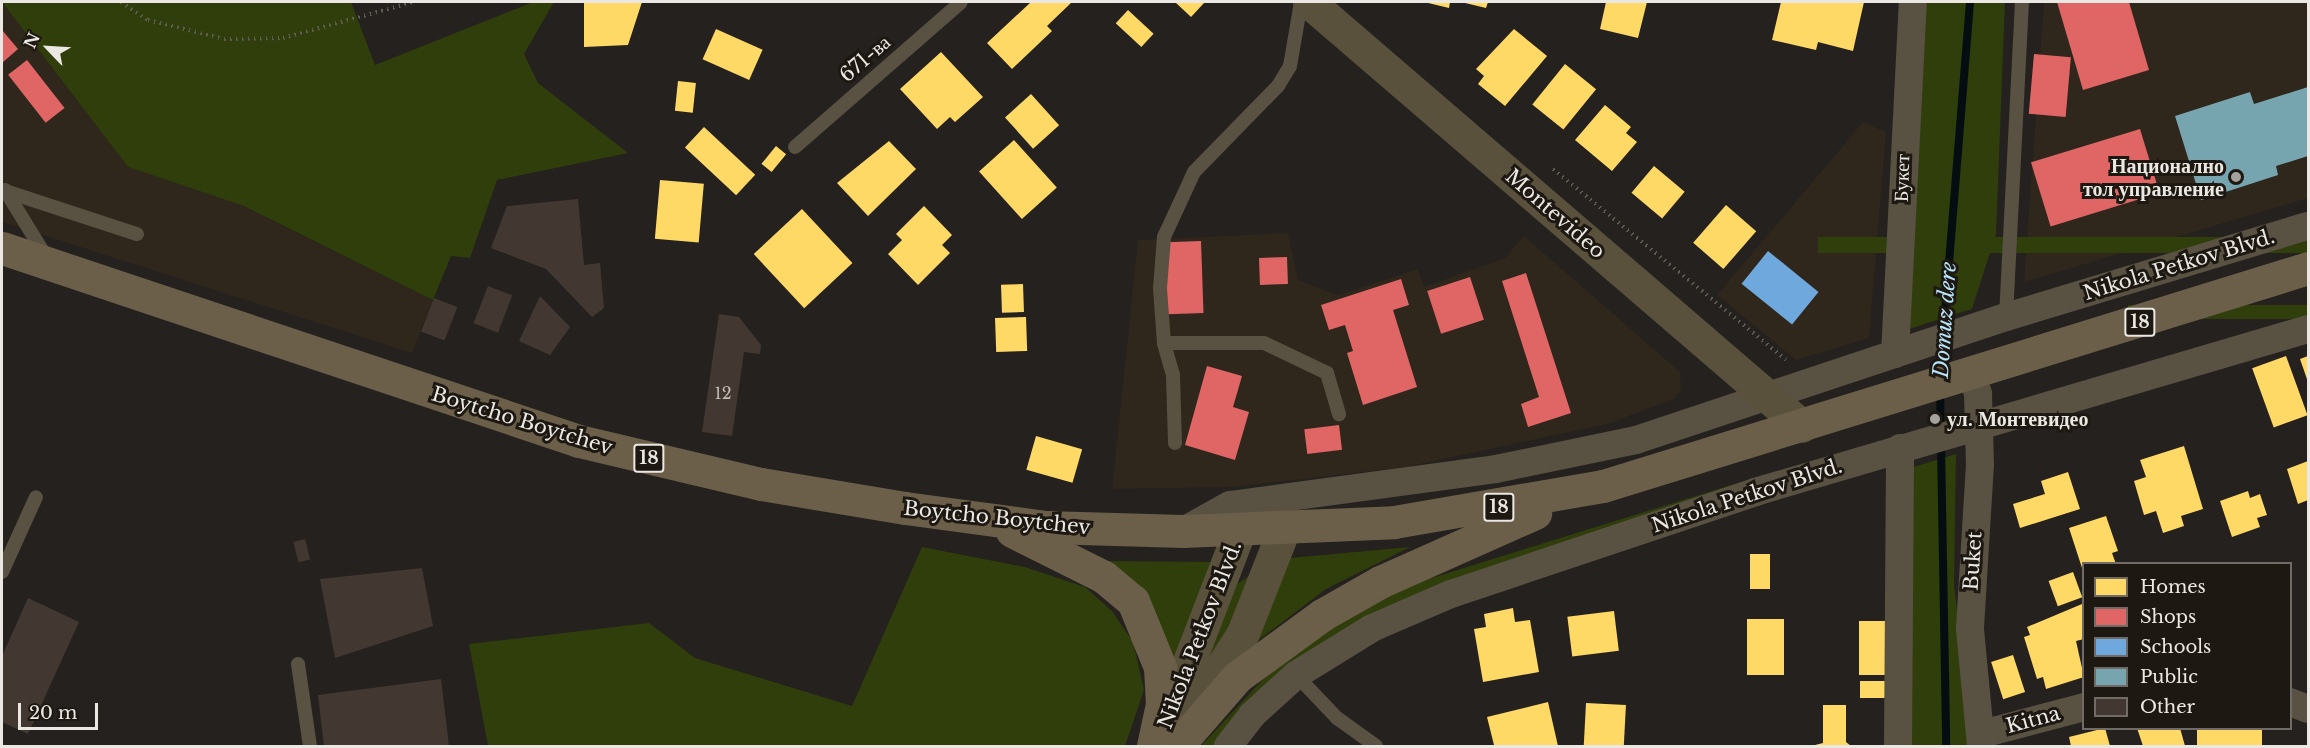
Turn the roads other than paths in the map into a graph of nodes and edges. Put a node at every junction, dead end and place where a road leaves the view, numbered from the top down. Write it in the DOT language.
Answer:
graph roads {
  1 [pos="961,2"];
  2 [pos="1301,2"];
  3 [pos="1309,2"];
  4 [pos="1913,2"];
  5 [pos="2022,2"];
  6 [pos="795,147"];
  7 [pos="3,190"];
  8 [pos="2308,226"];
  9 [pos="137,234"];
  10 [pos="2,248"];
  11 [pos="51,265"];
  12 [pos="2308,268"];
  13 [pos="2006,317"];
  14 [pos="2308,329"];
  15 [pos="1164,343"];
  16 [pos="1902,352"];
  17 [pos="1972,375"];
  18 [pos="1769,398"];
  19 [pos="1339,414"];
  20 [pos="1802,426"];
  21 [pos="1976,428"];
  22 [pos="1175,443"];
  23 [pos="1904,447"];
  24 [pos="1603,486"];
  25 [pos="36,497"];
  26 [pos="988,520"];
  27 [pos="1284,530"];
  28 [pos="1183,531"];
  29 [pos="1239,532"];
  30 [pos="2,572"];
  31 [pos="298,664"];
  32 [pos="1296,675"];
  33 [pos="2292,703"];
  34 [pos="2082,708"];
  35 [pos="2308,709"];
  36 [pos="1982,740"];
  37 [pos="310,747"];
  38 [pos="1155,747"];
  39 [pos="1170,747"];
  40 [pos="1177,747"];
  41 [pos="1228,747"];
  42 [pos="1376,747"];
  43 [pos="1898,747"];
  1 -- 6 [label="lane, 671-ва"];
  2 -- 15 [label="lane"];
  3 -- 18 [label="street, Montevideo"];
  4 -- 16 [label="street, Букет"];
  5 -- 13 [label="lane"];
  7 -- 9 [label="lane"];
  7 -- 11 [label="lane"];
  8 -- 13 [label="street, Nikola Petkov Blvd."];
  10 -- 11 [label="highway, Boytcho Boytchev / 18"];
  11 -- 26 [label="highway, Boytcho Boytchev / 18"];
  12 -- 17 [label="highway, Nikola Petkov Blvd. / 18"];
  13 -- 16 [label="street, Nikola Petkov Blvd."];
  14 -- 21 [label="street, Nikola Petkov Blvd."];
  15 -- 19 [label="lane"];
  15 -- 22 [label="lane"];
  16 -- 18 [label="street, Nikola Petkov Blvd."];
  17 -- 20 [label="highway, Nikola Petkov Blvd. / 18"];
  17 -- 21 [label="street, Buket"];
  18 -- 20 [label="street, Montevideo"];
  18 -- 28 [label="street, Nikola Petkov Blvd."];
  20 -- 24 [label="highway, Nikola Petkov Blvd. / 18"];
  21 -- 23 [label="street, Nikola Petkov Blvd."];
  21 -- 36 [label="street, Buket"];
  23 -- 32 [label="street, Nikola Petkov Blvd."];
  23 -- 43 [label="street"];
  24 -- 27 [label="highway, Nikola Petkov Blvd. / 18"];
  24 -- 40 [label="highway"];
  25 -- 30 [label="lane"];
  26 -- 28 [label="highway, Boytcho Boytchev / 18"];
  26 -- 38 [label="highway"];
  27 -- 29 [label="highway, Nikola Petkov Blvd. / 18"];
  27 -- 39 [label="street, Nikola Petkov Blvd."];
  28 -- 29 [label="highway, Boytcho Boytchev / 18"];
  29 -- 38 [label="street, Nikola Petkov Blvd."];
  31 -- 37 [label="lane"];
  32 -- 41 [label="street, Nikola Petkov Blvd."];
  32 -- 42 [label="lane"];
  33 -- 35 [label="street"];
  34 -- 36 [label="street, Kitna"];
}
